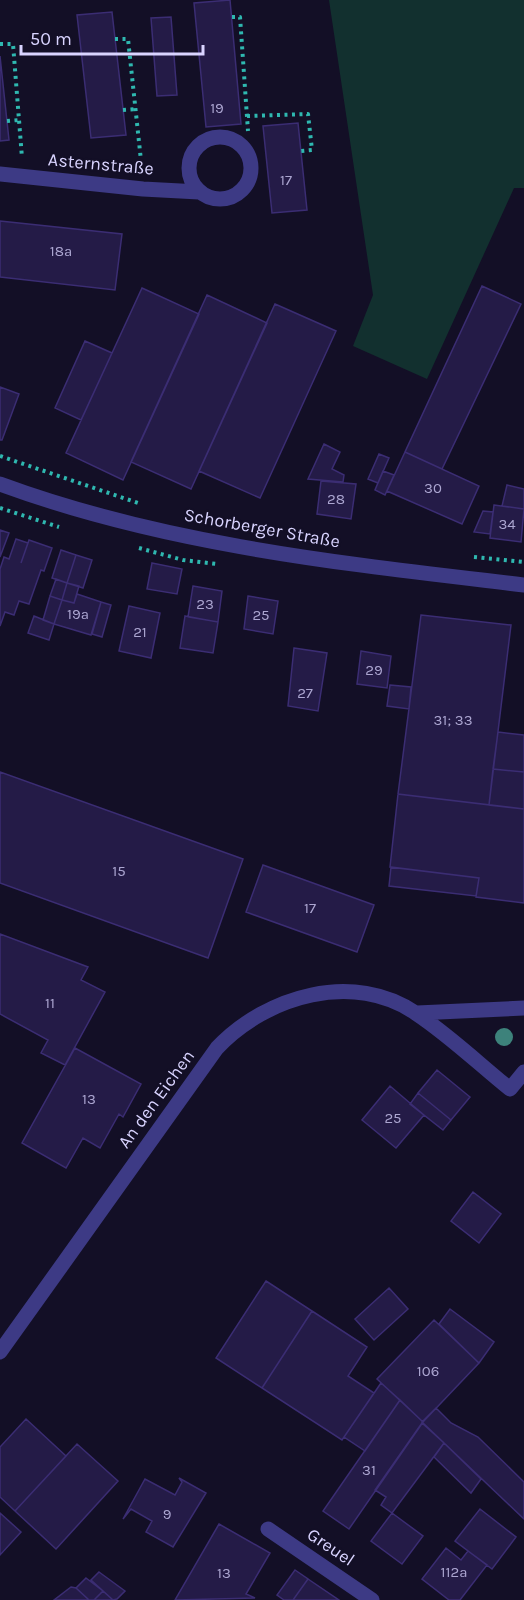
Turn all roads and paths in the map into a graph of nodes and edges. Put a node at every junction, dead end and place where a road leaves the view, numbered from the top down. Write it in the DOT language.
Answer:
graph roads {
  1 [pos="232,17"];
  2 [pos="115,39"];
  3 [pos="0,44"];
  4 [pos="238,89"];
  5 [pos="245,89"];
  6 [pos="136,109"];
  7 [pos="123,110"];
  8 [pos="247,116"];
  9 [pos="19,120"];
  10 [pos="7,121"];
  11 [pos="248,131"];
  12 [pos="301,151"];
  13 [pos="0,174"];
  14 [pos="24,177"];
  15 [pos="143,189"];
  16 [pos="199,192"];
  17 [pos="0,456"];
  18 [pos="0,484"];
  19 [pos="152,508"];
  20 [pos="472,557"];
  21 [pos="524,562"];
  22 [pos="524,585"];
  23 [pos="524,1008"];
  24 [pos="417,1013"];
  25 [pos="524,1072"];
  26 [pos="0,1352"];
  27 [pos="268,1529"];
  28 [pos="372,1600"];
  1 -- 5 [label="path"];
  2 -- 6 [label="path"];
  3 -- 9 [label="path"];
  4 -- 5 [label="path"];
  5 -- 8 [label="path"];
  6 -- 7 [label="path"];
  6 -- 15 [label="path"];
  8 -- 11 [label="path"];
  8 -- 12 [label="path"];
  9 -- 10 [label="path"];
  9 -- 14 [label="path"];
  13 -- 14 [label="street, Asternstraße"];
  14 -- 15 [label="street, Asternstraße"];
  15 -- 16 [label="street, Asternstraße"];
  16 -- 16 [label="street, Asternstraße"];
  17 -- 19 [label="path"];
  18 -- 22 [label="street, Schorberger Straße"];
  20 -- 21 [label="path"];
  23 -- 24 [label="street, An den Eichen"];
  24 -- 25 [label="street, An den Eichen"];
  24 -- 26 [label="street, An den Eichen"];
  27 -- 28 [label="street, Greuel"];
}
